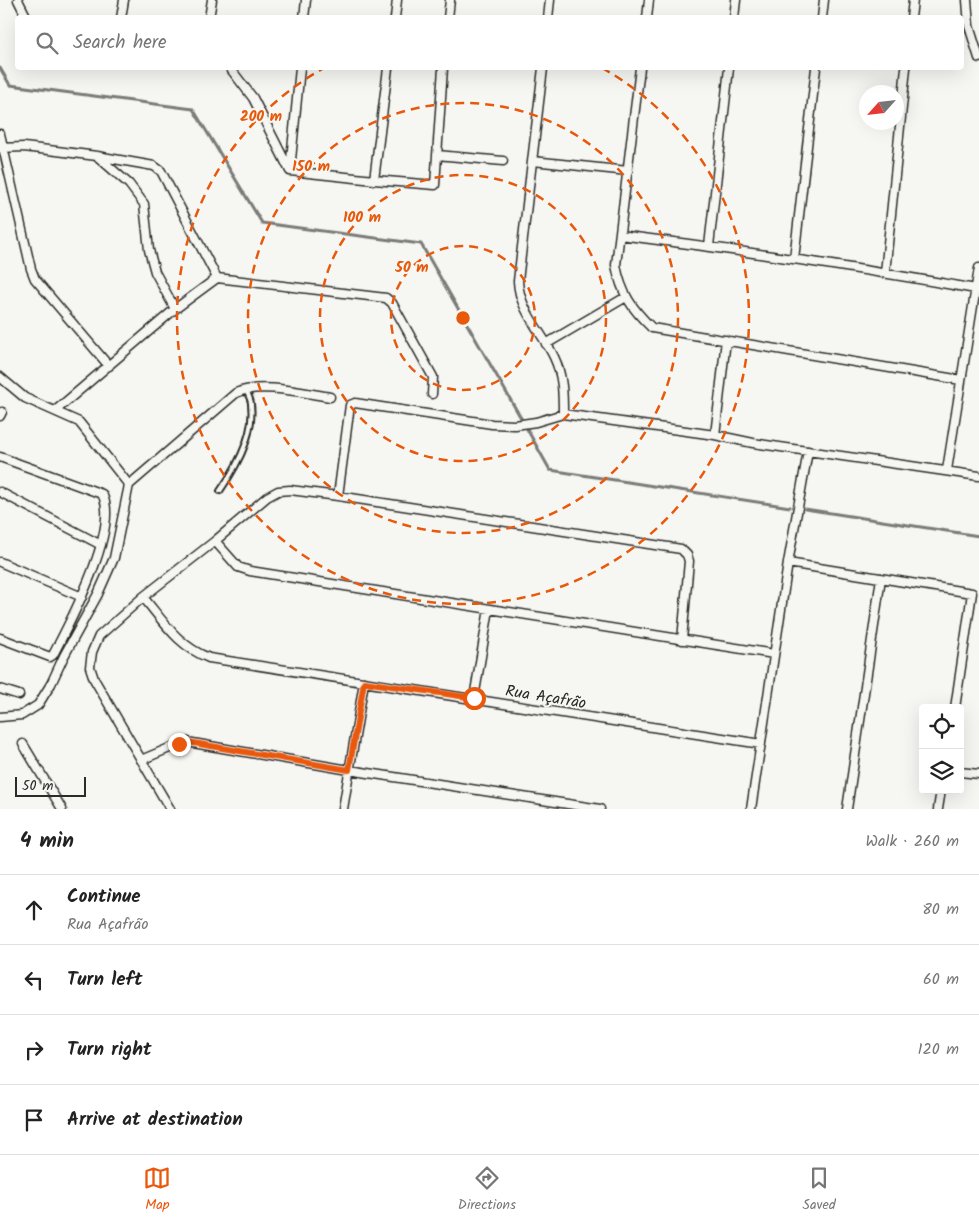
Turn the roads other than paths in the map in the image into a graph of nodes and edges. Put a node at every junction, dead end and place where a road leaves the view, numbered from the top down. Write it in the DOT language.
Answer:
graph roads {
  1 [pos="18,0"];
  2 [pos="124,0"];
  3 [pos="212,0"];
  4 [pos="306,0"];
  5 [pos="397,0"];
  6 [pos="450,0"];
  7 [pos="550,0"];
  8 [pos="649,0"];
  9 [pos="736,0"];
  10 [pos="824,0"];
  11 [pos="913,0"];
  12 [pos="967,0"];
  13 [pos="26,15"];
  14 [pos="122,15"];
  15 [pos="210,15"];
  16 [pos="304,15"];
  17 [pos="395,15"];
  18 [pos="448,15"];
  19 [pos="548,15"];
  20 [pos="646,15"];
  21 [pos="734,15"];
  22 [pos="822,15"];
  23 [pos="911,15"];
  24 [pos="979,58"];
  25 [pos="232,70"];
  26 [pos="300,70"];
  27 [pos="388,70"];
  28 [pos="443,70"];
  29 [pos="543,70"];
  30 [pos="640,70"];
  31 [pos="728,70"];
  32 [pos="816,70"];
  33 [pos="906,70"];
  34 [pos="0,134"];
  35 [pos="1,147"];
  36 [pos="437,154"];
  37 [pos="97,156"];
  38 [pos="502,161"];
  39 [pos="533,161"];
  40 [pos="290,170"];
  41 [pos="628,171"];
  42 [pos="374,180"];
  43 [pos="620,235"];
  44 [pos="709,246"];
  45 [pos="794,259"];
  46 [pos="979,268"];
  47 [pos="885,273"];
  48 [pos="217,278"];
  49 [pos="976,289"];
  50 [pos="626,297"];
  51 [pos="175,309"];
  52 [pos="726,340"];
  53 [pos="546,344"];
  54 [pos="109,366"];
  55 [pos="0,377"];
  56 [pos="961,380"];
  57 [pos="246,389"];
  58 [pos="432,394"];
  59 [pos="330,397"];
  60 [pos="55,411"];
  61 [pos="563,414"];
  62 [pos="715,434"];
  63 [pos="808,451"];
  64 [pos="0,457"];
  65 [pos="947,470"];
  66 [pos="979,476"];
  67 [pos="129,485"];
  68 [pos="220,491"];
  69 [pos="0,492"];
  70 [pos="338,496"];
  71 [pos="215,541"];
  72 [pos="101,545"];
  73 [pos="0,562"];
  74 [pos="788,563"];
  75 [pos="881,578"];
  76 [pos="976,594"];
  77 [pos="82,597"];
  78 [pos="143,597"];
  79 [pos="490,609"];
  80 [pos="0,638"];
  81 [pos="682,640"];
  82 [pos="774,654"];
  83 [pos="364,682"];
  84 [pos="0,689"];
  85 [pos="19,695"];
  86 [pos="474,698"];
  87 [pos="955,704"];
  88 [pos="0,717"];
  89 [pos="23,744"];
  90 [pos="761,744"];
  91 [pos="141,760"];
  92 [pos="349,770"];
  93 [pos="964,772"];
  94 [pos="979,774"];
  95 [pos="940,794"];
  96 [pos="537,799"];
  97 [pos="62,809"];
  98 [pos="170,809"];
  99 [pos="343,809"];
  100 [pos="536,809"];
  101 [pos="600,809"];
  102 [pos="752,809"];
  103 [pos="847,809"];
  104 [pos="938,809"];
  1 -- 13 [label="street"];
  2 -- 14 [label="street"];
  3 -- 15 [label="street"];
  4 -- 16 [label="street"];
  5 -- 17 [label="street"];
  6 -- 18 [label="street"];
  7 -- 19 [label="street"];
  8 -- 20 [label="street"];
  9 -- 21 [label="street"];
  10 -- 22 [label="street"];
  11 -- 23 [label="street"];
  12 -- 24 [label="street"];
  25 -- 40 [label="street"];
  26 -- 40 [label="street"];
  27 -- 42 [label="street"];
  28 -- 36 [label="street"];
  29 -- 39 [label="street"];
  30 -- 41 [label="street"];
  31 -- 44 [label="street"];
  32 -- 45 [label="street"];
  33 -- 47 [label="street"];
  34 -- 35 [label="street"];
  35 -- 37 [label="street"];
  35 -- 54 [label="street"];
  36 -- 38 [label="street"];
  36 -- 42 [label="street"];
  37 -- 48 [label="street"];
  37 -- 51 [label="street"];
  39 -- 41 [label="street"];
  39 -- 53 [label="street"];
  40 -- 42 [label="street"];
  41 -- 43 [label="street"];
  43 -- 44 [label="street"];
  43 -- 50 [label="street"];
  44 -- 45 [label="street"];
  45 -- 47 [label="street"];
  46 -- 49 [label="street"];
  47 -- 49 [label="street"];
  48 -- 51 [label="street"];
  48 -- 58 [label="street"];
  49 -- 56 [label="street"];
  50 -- 52 [label="street"];
  50 -- 53 [label="street"];
  51 -- 54 [label="street"];
  52 -- 56 [label="street"];
  52 -- 62 [label="street"];
  53 -- 61 [label="street"];
  54 -- 60 [label="street"];
  55 -- 60 [label="street"];
  56 -- 65 [label="street"];
  57 -- 59 [label="street"];
  57 -- 67 [label="street"];
  57 -- 68 [label="lane"];
  60 -- 67 [label="street"];
  61 -- 62 [label="street"];
  61 -- 70 [label="street"];
  62 -- 63 [label="street"];
  63 -- 65 [label="street"];
  63 -- 74 [label="street"];
  64 -- 72 [label="street"];
  65 -- 66 [label="street"];
  67 -- 88 [label="street"];
  69 -- 72 [label="street"];
  70 -- 71 [label="street"];
  70 -- 81 [label="street"];
  71 -- 78 [label="street"];
  71 -- 79 [label="street"];
  72 -- 77 [label="street"];
  73 -- 77 [label="street"];
  74 -- 75 [label="street"];
  74 -- 82 [label="street"];
  75 -- 76 [label="street"];
  75 -- 103 [label="street"];
  76 -- 87 [label="street"];
  77 -- 80 [label="street"];
  78 -- 83 [label="street, Rua Açafrão"];
  78 -- 91 [label="street"];
  79 -- 81 [label="street"];
  79 -- 86 [label="street"];
  81 -- 82 [label="street"];
  82 -- 90 [label="street"];
  83 -- 86 [label="street, Rua Açafrão"];
  83 -- 92 [label="street"];
  84 -- 85 [label="street"];
  86 -- 90 [label="street, Rua Açafrão"];
  89 -- 97 [label="street"];
  90 -- 102 [label="street"];
  91 -- 92 [label="street"];
  91 -- 98 [label="street"];
  92 -- 96 [label="street"];
  92 -- 99 [label="street"];
  93 -- 94 [label="street"];
  95 -- 104 [label="street"];
  96 -- 100 [label="street"];
  96 -- 101 [label="street"];
}
